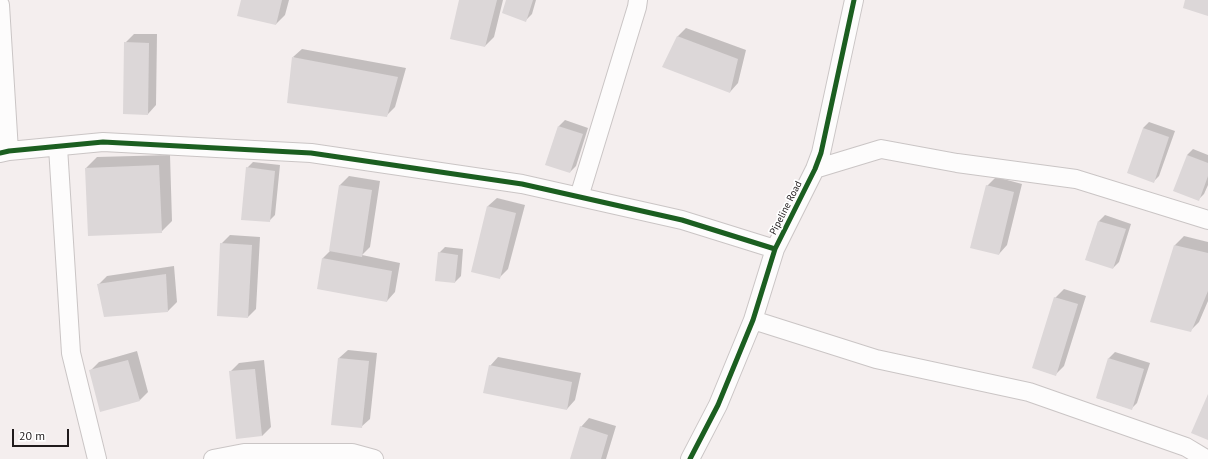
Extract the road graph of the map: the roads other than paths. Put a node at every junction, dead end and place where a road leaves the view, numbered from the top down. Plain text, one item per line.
1 (638, 0) edge
2 (854, 0) edge
3 (0, 5) edge
4 (58, 146) junction
5 (5, 152) edge
6 (815, 169) junction
7 (579, 197) junction
8 (1208, 220) edge
9 (775, 249) junction
10 (753, 320) junction
11 (97, 459) edge
12 (213, 459) edge
13 (374, 459) edge
14 (690, 459) edge
15 (1206, 459) edge

1 - 7 street
2 - 6 street, Pipeline Road
3 - 5 street
4 - 5 street
4 - 7 street
4 - 11 street
6 - 8 street
6 - 9 street, Pipeline Road
7 - 9 street
9 - 10 street, Pipeline Road
10 - 14 street, Pipeline Road
10 - 15 street
12 - 13 street

